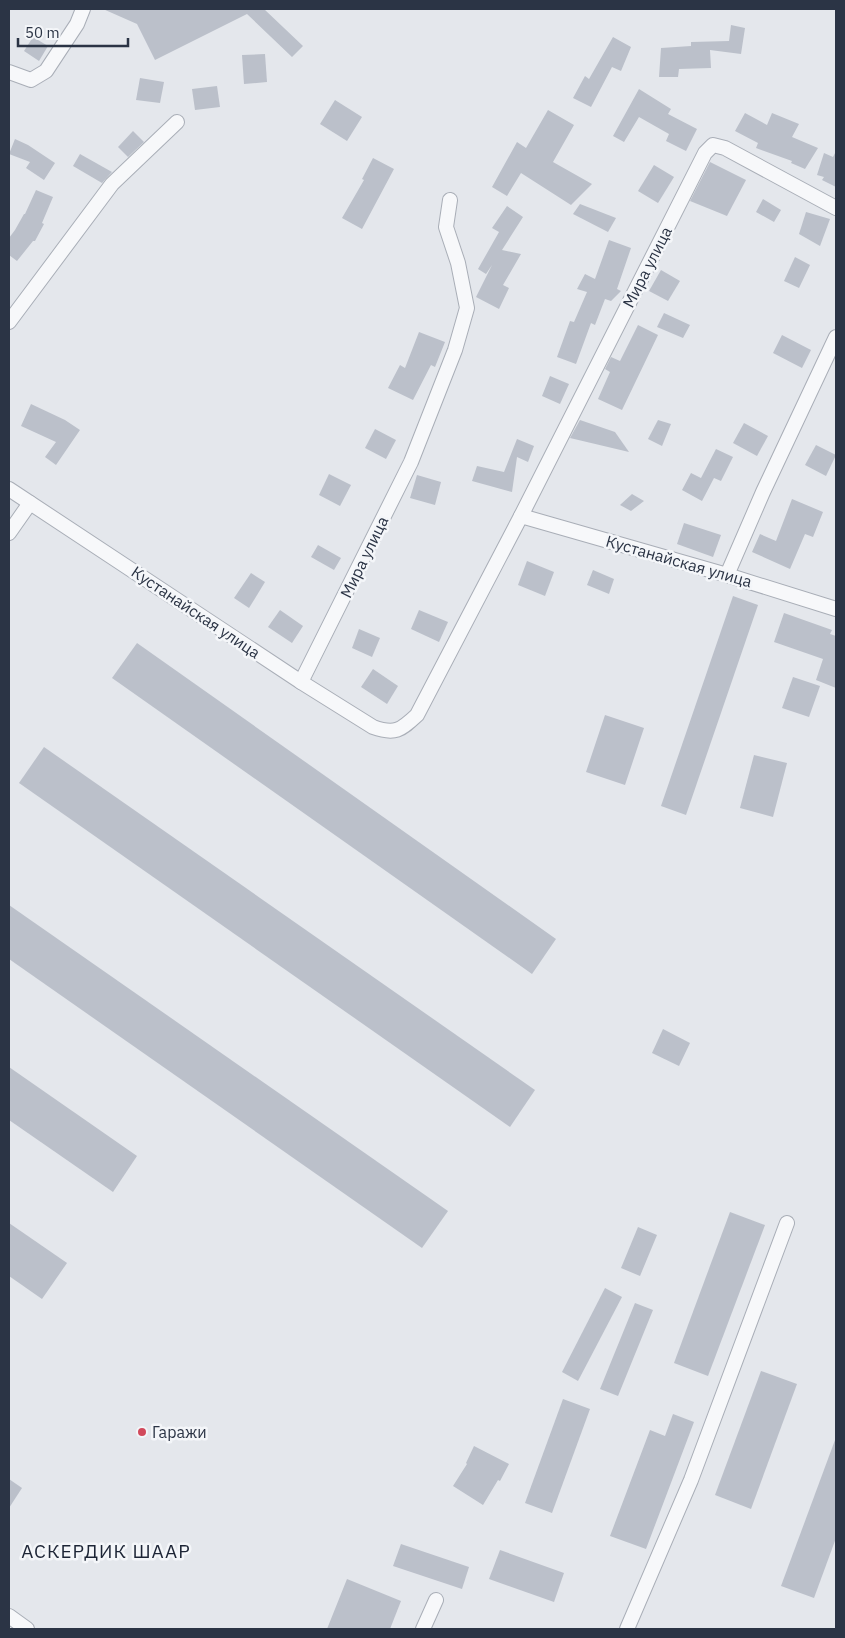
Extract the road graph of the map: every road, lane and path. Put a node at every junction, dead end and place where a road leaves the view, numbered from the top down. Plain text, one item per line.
1 (84, 9) edge
2 (9, 72) edge
3 (177, 122) dead end
4 (450, 200) dead end
5 (836, 208) edge
6 (9, 322) edge
7 (836, 337) edge
8 (9, 489) edge
9 (30, 503) junction
10 (521, 516) junction
11 (9, 533) edge
12 (727, 575) junction
13 (836, 609) edge
14 (301, 682) junction
15 (787, 1222) dead end
16 (436, 1600) dead end
17 (9, 1616) edge
18 (27, 1629) edge
19 (423, 1629) edge
20 (627, 1629) edge

1 - 2 street
3 - 6 street
4 - 14 street, Мира улица
5 - 10 street, Мира улица
7 - 12 street
8 - 9 street, Кустанайская улица
9 - 11 street
9 - 14 street, Кустанайская улица
10 - 12 street, Кустанайская улица
10 - 14 street, Кустанайская улица
12 - 13 street, Кустанайская улица
15 - 20 street
16 - 19 street
17 - 18 street

